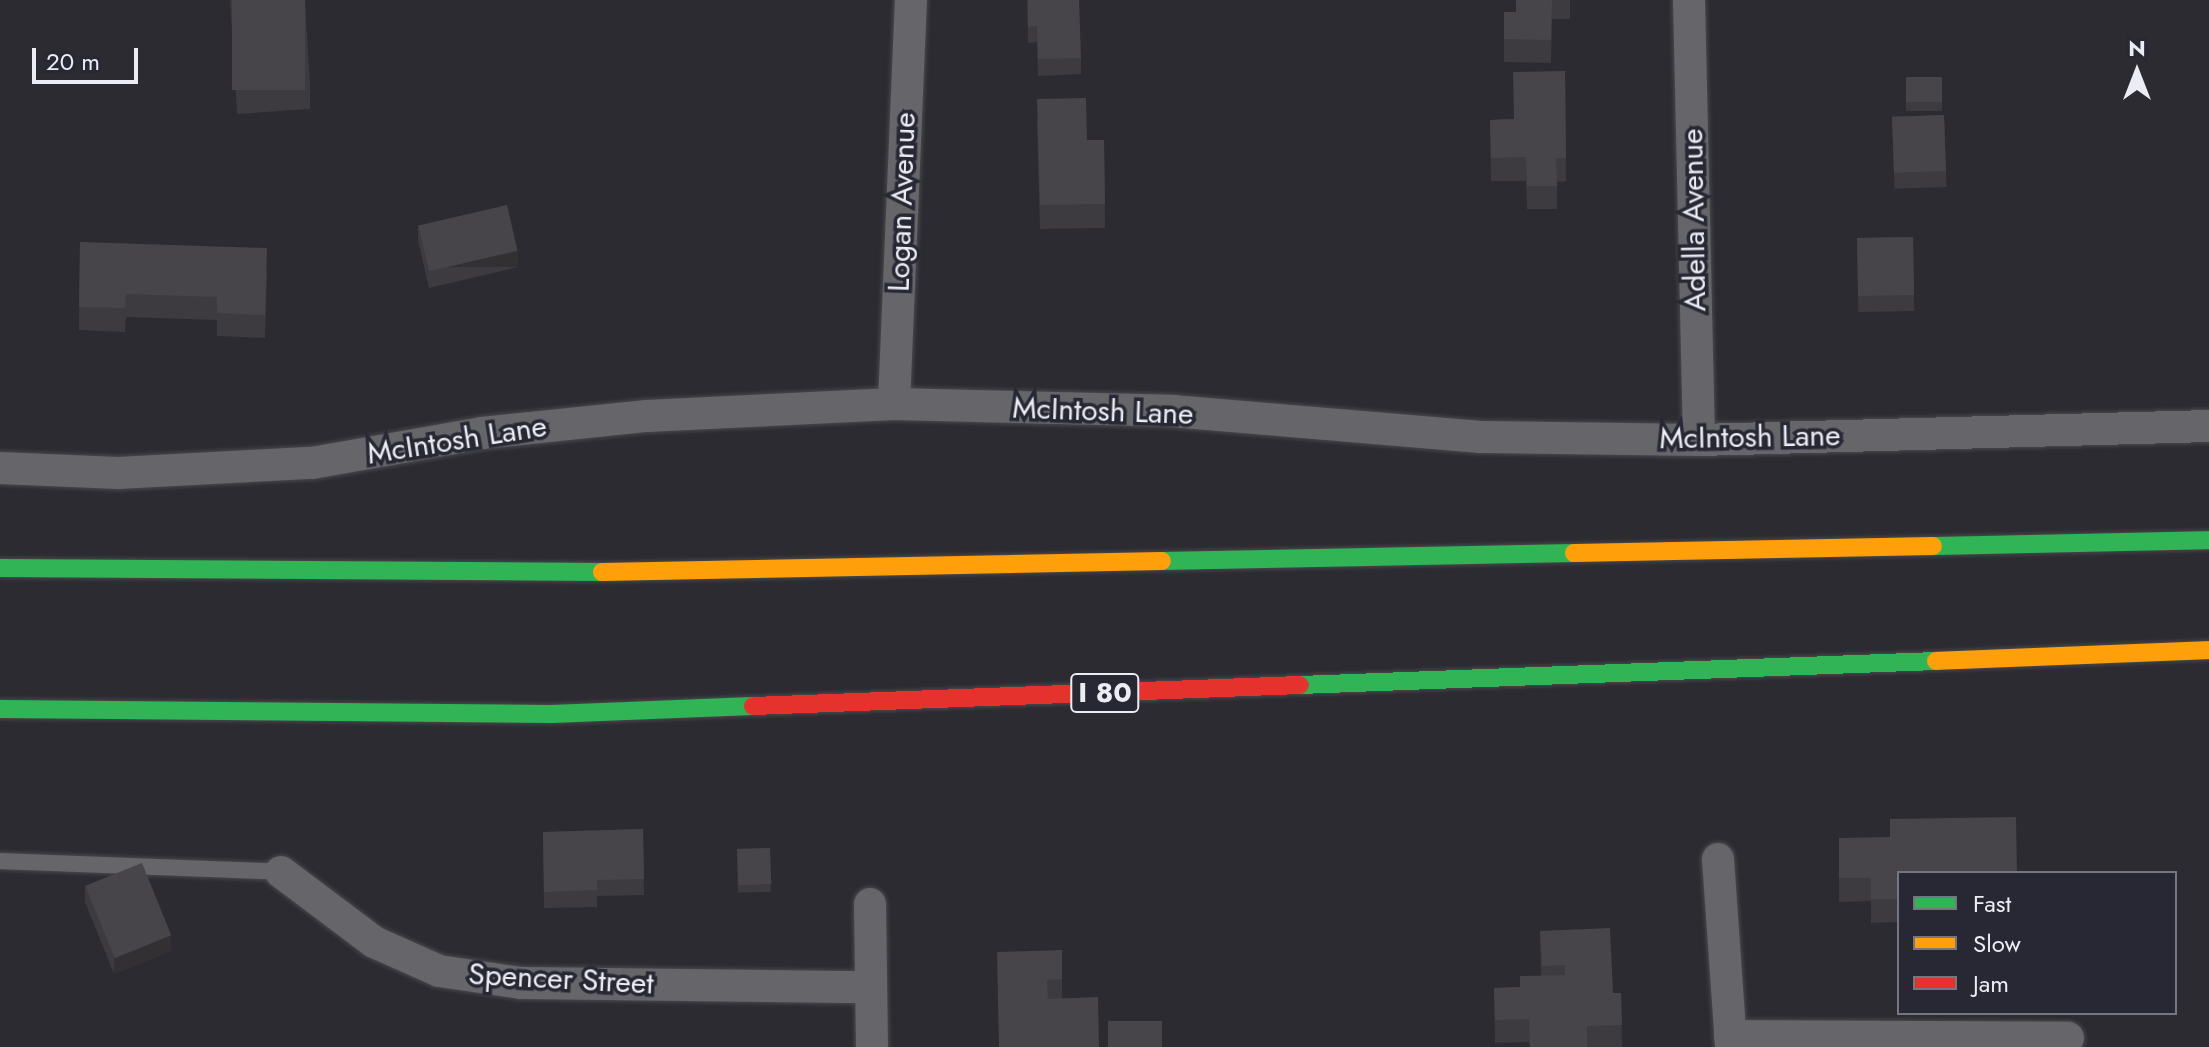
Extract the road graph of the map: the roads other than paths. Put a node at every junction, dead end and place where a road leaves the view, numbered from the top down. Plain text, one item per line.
1 (911, 0) edge
2 (1689, 0) edge
3 (894, 404) junction
4 (2209, 426) edge
5 (1699, 440) junction
6 (0, 468) edge
7 (2209, 540) edge
8 (0, 568) edge
9 (97, 569) junction
10 (0, 581) edge
11 (2209, 650) edge
12 (0, 709) edge
13 (1718, 859) dead end
14 (0, 861) edge
15 (281, 872) joint
16 (870, 904) dead end
17 (870, 987) junction
18 (2068, 1038) dead end
19 (1731, 1041) edge
20 (872, 1047) edge

1 - 3 street, Logan Avenue
2 - 5 street, Adella Avenue
3 - 5 street, McIntosh Lane
3 - 6 street, McIntosh Lane
4 - 5 street, McIntosh Lane
7 - 9 highway
8 - 9 highway
9 - 10 lane
11 - 12 highway, I 80
13 - 19 street
14 - 15 lane
15 - 17 street, Spencer Street
16 - 17 street
17 - 20 street
18 - 19 street

